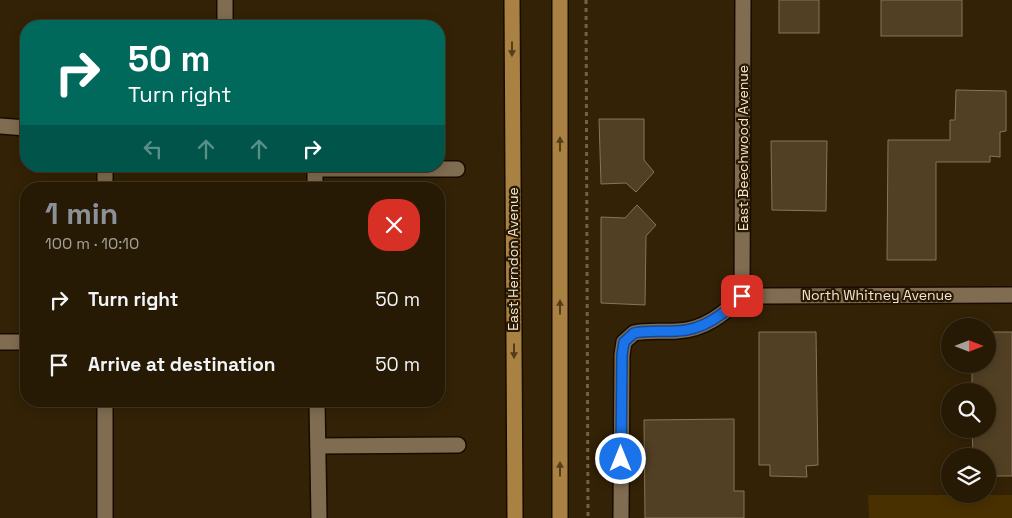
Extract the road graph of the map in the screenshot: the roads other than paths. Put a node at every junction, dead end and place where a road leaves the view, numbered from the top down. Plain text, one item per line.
1 (225, 0) edge
2 (512, 0) edge
3 (560, 0) edge
4 (743, 0) edge
5 (225, 20) edge
6 (0, 126) edge
7 (20, 128) edge
8 (445, 169) edge
9 (457, 169) dead end
10 (1012, 295) edge
11 (742, 296) junction
12 (0, 342) edge
13 (20, 342) edge
14 (105, 407) edge
15 (317, 407) edge
16 (458, 445) dead end
17 (318, 446) junction
18 (105, 518) edge
19 (318, 518) edge
20 (514, 518) edge
21 (560, 518) edge
22 (621, 518) edge

1 - 5 street
2 -> 20 main road, East Herndon Avenue
21 -> 3 main road
4 - 11 street, East Beechwood Avenue
6 - 7 street
8 - 9 street
10 - 11 street, North Whitney Avenue
11 - 22 street
12 - 13 street
14 - 18 street
15 - 17 street
16 - 17 street
17 - 19 street

